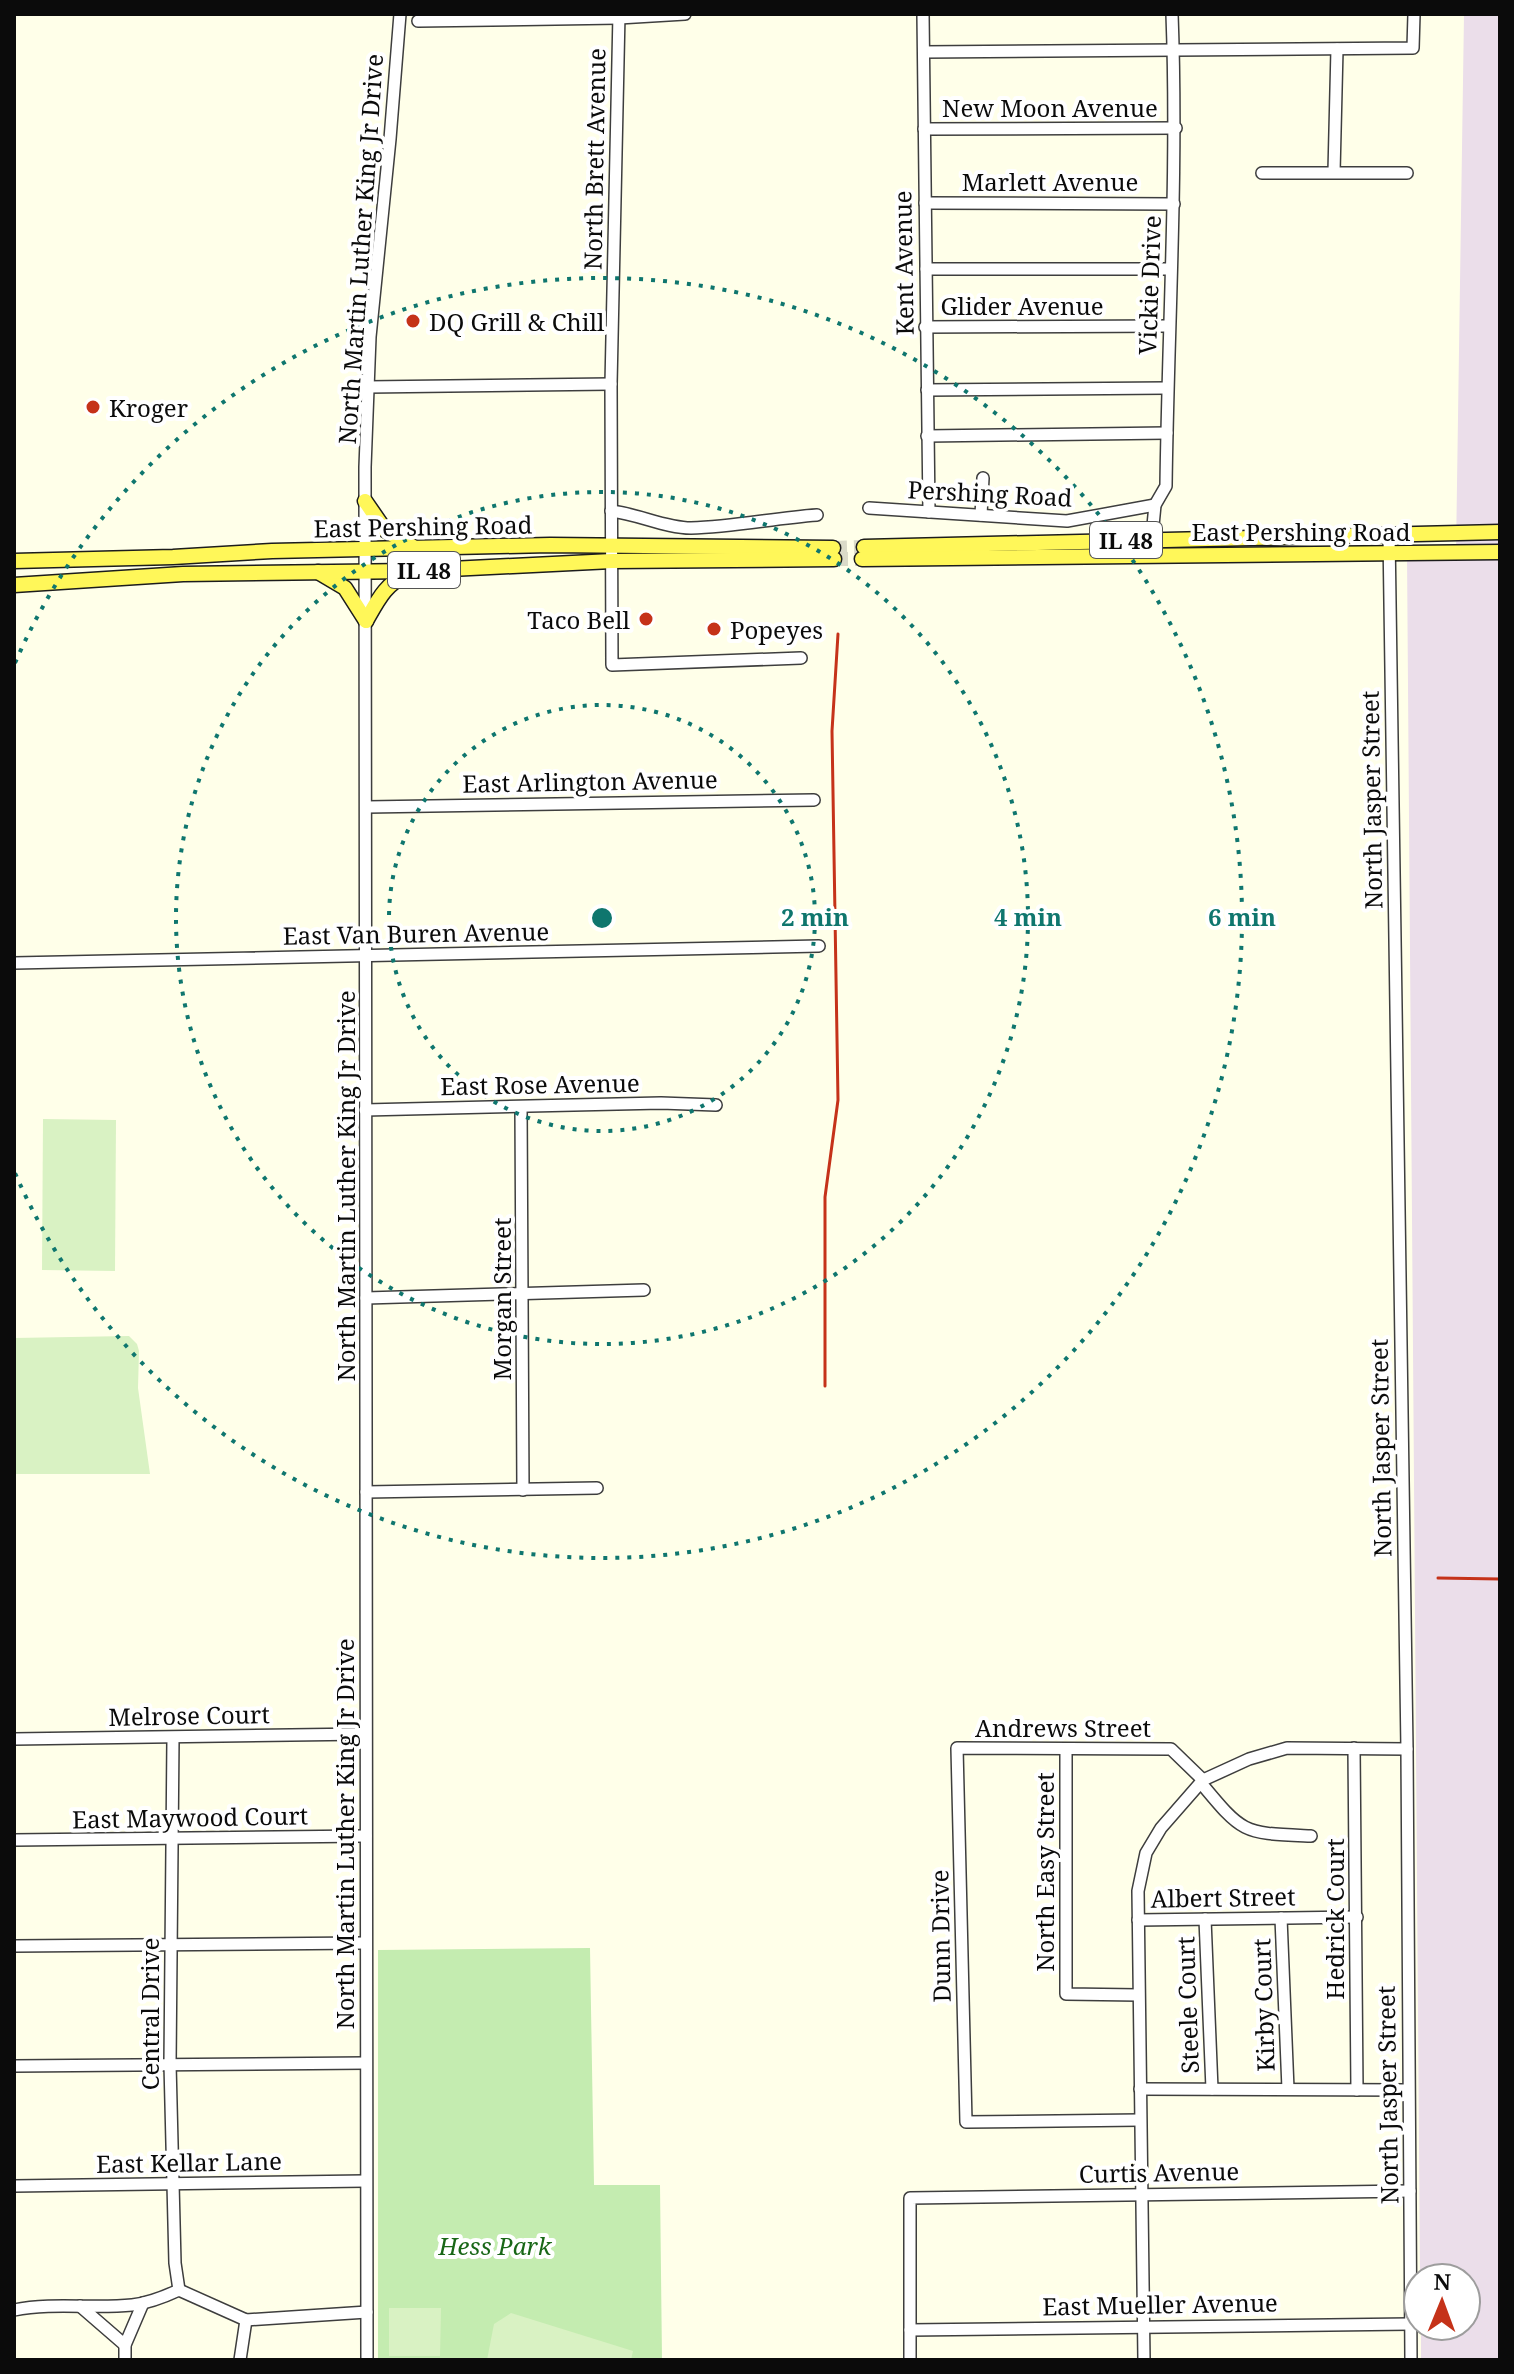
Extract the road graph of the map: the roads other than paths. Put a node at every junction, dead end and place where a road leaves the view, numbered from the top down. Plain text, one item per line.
1 (400, 14) edge
2 (685, 14) edge
3 (923, 14) edge
4 (1172, 14) edge
5 (1414, 14) edge
6 (619, 16) edge
7 (418, 21) dead end
8 (1337, 49) junction
9 (1174, 50) junction
10 (924, 52) junction
11 (1176, 128) junction
12 (924, 129) junction
13 (1334, 172) junction
14 (1262, 173) dead end
15 (1407, 173) dead end
16 (925, 203) junction
17 (1174, 204) junction
18 (926, 269) junction
19 (1170, 269) junction
20 (1168, 326) junction
21 (925, 327) junction
22 (611, 384) junction
23 (368, 387) junction
24 (1167, 388) junction
25 (927, 390) junction
26 (1167, 433) junction
27 (927, 436) junction
28 (983, 478) dead end
29 (365, 501) junction
30 (1155, 505) junction
31 (869, 508) dead end
32 (611, 511) junction
33 (929, 512) junction
34 (817, 515) dead end
35 (981, 515) junction
36 (1500, 532) edge
37 (1389, 535) junction
38 (1151, 539) junction
39 (612, 545) junction
40 (415, 548) junction
41 (366, 549) junction
42 (1500, 552) edge
43 (1389, 553) junction
44 (1150, 555) junction
45 (14, 561) edge
46 (612, 561) junction
47 (367, 571) junction
48 (411, 571) junction
49 (317, 572) junction
50 (14, 585) edge
51 (366, 621) junction
52 (801, 658) dead end
53 (814, 800) dead end
54 (367, 807) junction
55 (819, 946) dead end
56 (368, 956) junction
57 (14, 963) edge
58 (716, 1105) dead end
59 (521, 1107) junction
60 (365, 1110) junction
61 (644, 1290) dead end
62 (523, 1295) junction
63 (366, 1298) junction
64 (597, 1488) dead end
65 (523, 1490) junction
66 (366, 1492) junction
67 (365, 1734) junction
68 (173, 1738) junction
69 (14, 1739) edge
70 (957, 1748) joint
71 (1354, 1748) junction
72 (1066, 1749) junction
73 (1407, 1749) junction
74 (1202, 1781) junction
75 (366, 1836) junction
76 (1311, 1836) dead end
77 (14, 1840) edge
78 (174, 1840) junction
79 (1357, 1917) junction
80 (1281, 1918) junction
81 (1205, 1919) junction
82 (1138, 1920) junction
83 (365, 1943) junction
84 (170, 1944) junction
85 (14, 1946) edge
86 (1138, 1995) junction
87 (366, 2063) junction
88 (170, 2064) junction
89 (14, 2066) edge
90 (1140, 2089) junction
91 (1212, 2089) junction
92 (1288, 2089) junction
93 (1357, 2090) junction
94 (1408, 2090) junction
95 (1140, 2120) junction
96 (365, 2181) junction
97 (172, 2185) junction
98 (14, 2186) edge
99 (1410, 2191) junction
100 (1141, 2193) junction
101 (1410, 2262) edge
102 (179, 2290) junction
103 (143, 2303) junction
104 (80, 2306) junction
105 (14, 2310) edge
106 (367, 2312) junction
107 (246, 2320) junction
108 (1402, 2324) edge
109 (1143, 2326) junction
110 (910, 2330) junction
111 (125, 2345) junction
112 (125, 2360) edge
113 (240, 2360) edge
114 (367, 2360) edge
115 (910, 2360) edge
116 (1144, 2360) edge

1 - 23 street, North Martin Luther King Jr Drive
2 - 6 street
3 - 10 street, Kent Avenue
4 - 9 street, Vickie Drive
5 - 8 street
6 - 7 street
6 - 22 street, North Brett Avenue
8 - 9 street
8 - 13 street
9 - 10 street
9 - 11 street, Vickie Drive
10 - 12 street, Kent Avenue
11 - 12 street, New Moon Avenue
11 - 17 street, Vickie Drive
12 - 16 street, Kent Avenue
13 - 14 street
13 - 15 street
16 - 17 street, Marlett Avenue
16 - 18 street, Kent Avenue
17 - 19 street, Vickie Drive
18 - 19 street
18 - 21 street, Kent Avenue
19 - 20 street, Vickie Drive
20 - 21 street, Glider Avenue
20 - 24 street, Vickie Drive
21 - 25 street, Kent Avenue
22 - 23 street
22 - 32 street, North Brett Avenue
23 - 29 street, North Martin Luther King Jr Drive
24 - 25 street
24 - 26 street, Vickie Drive
25 - 27 street, Kent Avenue
26 - 27 street
26 - 30 street, Vickie Drive
27 - 33 street, Kent Avenue
28 - 35 street
29 - 40 main road
29 - 41 street, North Martin Luther King Jr Drive
30 - 35 street, Pershing Road
30 - 38 street, Vickie Drive
31 - 33 street, Pershing Road
32 - 34 street
32 - 39 street, North Brett Avenue
33 - 35 street, Pershing Road
36 - 37 main road, East Pershing Road / IL 48
37 - 38 main road, East Pershing Road / IL 48
37 - 43 street, North Jasper Street
38 - 44 street, Vickie Drive
38 - 44 main road, East Pershing Road / IL 48
39 - 40 main road, East Pershing Road / IL 48
39 - 46 street, North Brett Avenue
39 - 46 main road, East Pershing Road / IL 48
40 - 41 main road, East Pershing Road / IL 48
41 - 45 main road, East Pershing Road / IL 48
41 - 47 street, North Martin Luther King Jr Drive
42 - 43 main road, East Pershing Road / IL 48
43 - 44 main road, East Pershing Road / IL 48
43 - 73 street, North Jasper Street
46 - 48 main road, IL 48
46 - 52 street, North Brett Avenue
47 - 48 main road, IL 48
47 - 49 main road, IL 48
47 - 51 street, North Martin Luther King Jr Drive
48 - 51 main road
49 - 50 main road, IL 48
49 - 51 main road
51 - 54 street, North Martin Luther King Jr Drive
53 - 54 street, East Arlington Avenue
54 - 56 street, North Martin Luther King Jr Drive
55 - 56 street, East Van Buren Avenue
56 - 57 street, East Van Buren Avenue
56 - 60 street, North Martin Luther King Jr Drive
58 - 59 street, East Rose Avenue
59 - 60 street, East Rose Avenue
59 - 62 street, Morgan Street
60 - 63 street, North Martin Luther King Jr Drive
61 - 62 street
62 - 63 street
62 - 65 street, Morgan Street
63 - 66 street, North Martin Luther King Jr Drive
64 - 65 street
65 - 66 street
66 - 67 street, North Martin Luther King Jr Drive
67 - 68 street, Melrose Court
67 - 75 street, North Martin Luther King Jr Drive
68 - 69 street, Melrose Court
68 - 78 street, Central Drive
70 - 72 street, Andrews Street
70 - 95 street, Dunn Drive
71 - 73 street
71 - 74 street
71 - 79 street, Hedrick Court
72 - 74 street, Andrews Street
72 - 86 street, North Easy Street
73 - 94 street, North Jasper Street
74 - 76 street, Andrews Street
74 - 82 street
75 - 78 street, East Maywood Court
75 - 83 street, North Martin Luther King Jr Drive
77 - 78 street, East Maywood Court
78 - 84 street, Central Drive
79 - 80 street, Albert Street
79 - 93 street, Hedrick Court
80 - 81 street, Albert Street
80 - 92 street, Kirby Court
81 - 82 street, Albert Street
81 - 91 street, Steele Court
82 - 86 street
83 - 84 street
83 - 87 street, North Martin Luther King Jr Drive
84 - 85 street
84 - 88 street, Central Drive
86 - 90 street
87 - 88 street
87 - 96 street, North Martin Luther King Jr Drive
88 - 89 street
88 - 97 street, Central Drive
90 - 91 street
90 - 95 street
91 - 92 street
92 - 93 street
93 - 94 street
94 - 99 street, North Jasper Street
95 - 100 street
96 - 97 street, East Kellar Lane
96 - 106 street, North Martin Luther King Jr Drive
97 - 98 street, East Kellar Lane
97 - 102 street, Central Drive
99 - 100 street, Curtis Avenue
99 - 101 street, North Jasper Street
100 - 109 street
100 - 110 street, Curtis Avenue
102 - 103 street
102 - 107 street
103 - 104 street
103 - 111 street
104 - 105 street
104 - 111 street
106 - 107 street
106 - 114 street, North Martin Luther King Jr Drive
107 - 113 street
108 - 109 street, East Mueller Avenue
109 - 110 street, East Mueller Avenue
109 - 116 street
110 - 115 street
111 - 112 street

